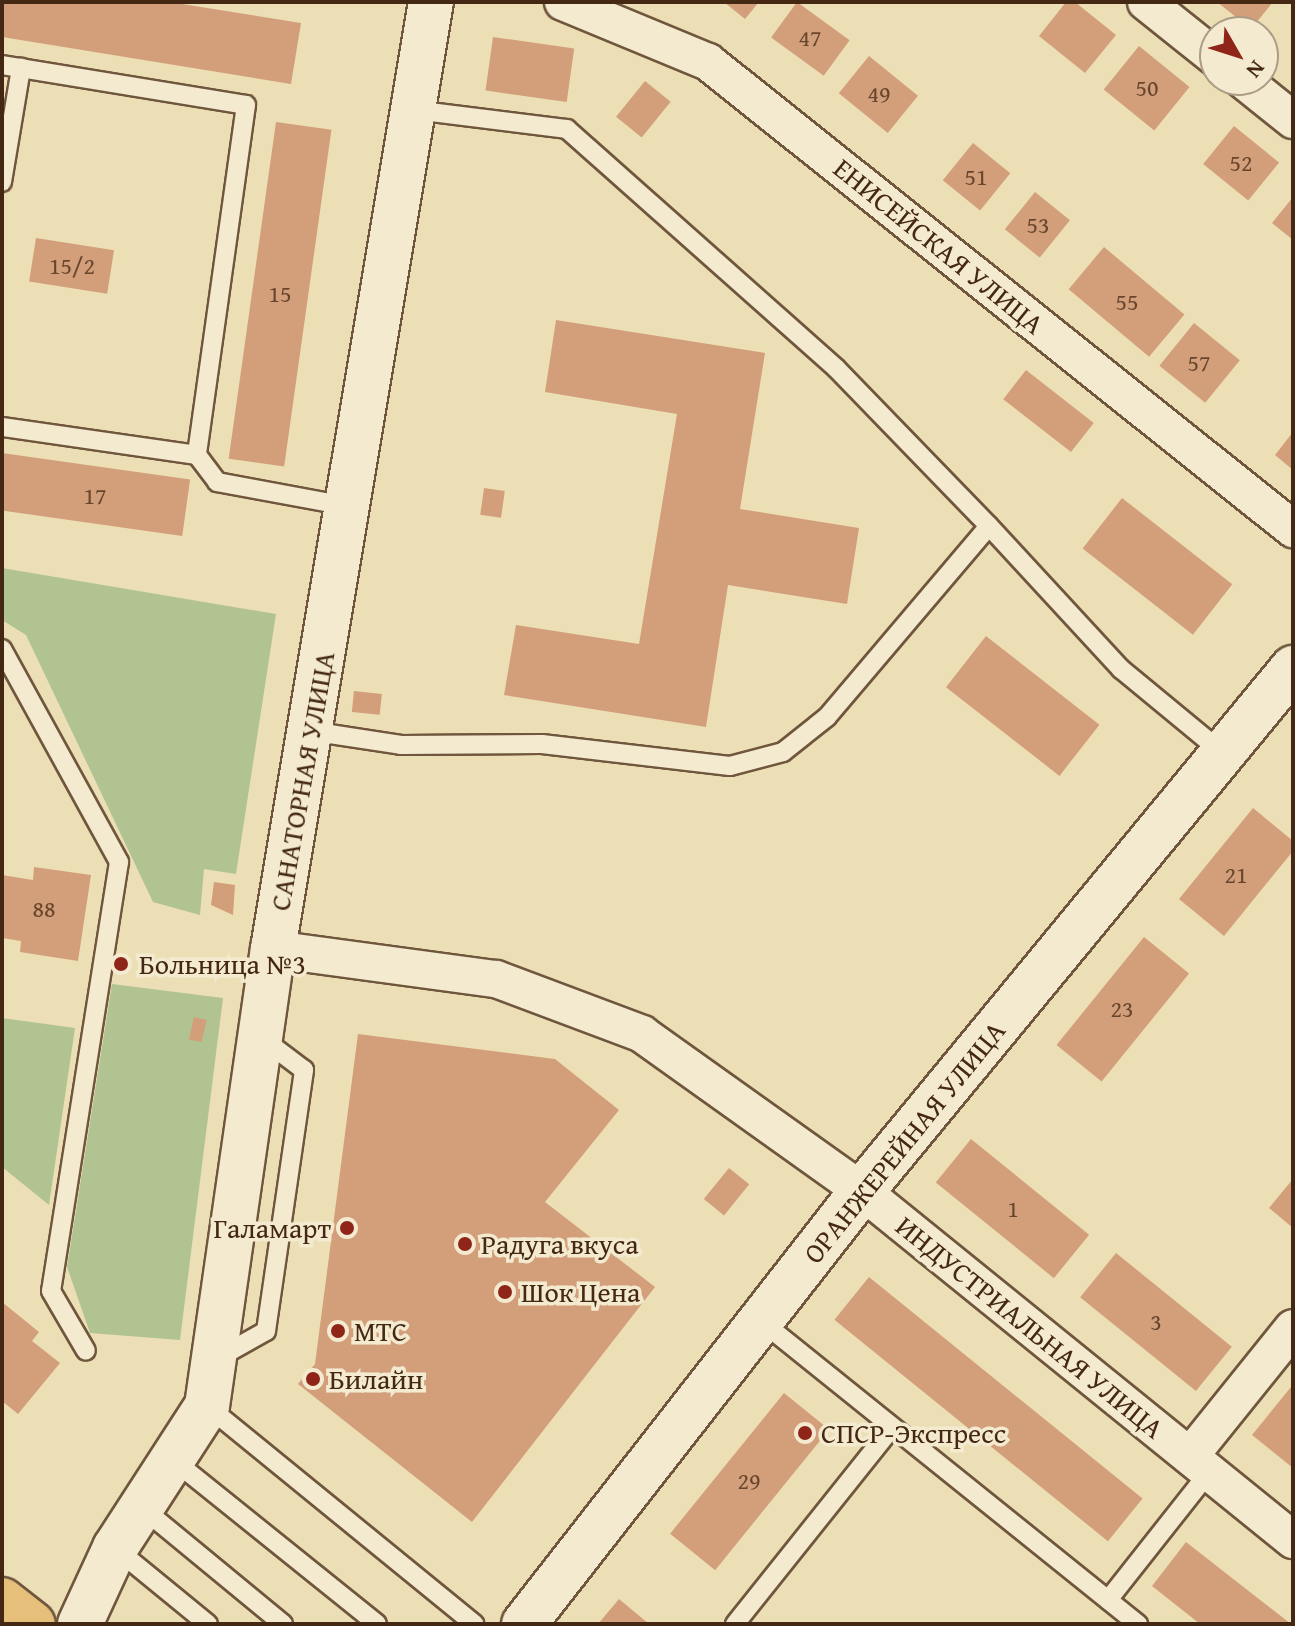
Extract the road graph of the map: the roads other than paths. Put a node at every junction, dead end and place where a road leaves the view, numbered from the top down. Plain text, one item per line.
1 (431, 2) edge
2 (563, 2) edge
3 (1146, 2) edge
4 (1199, 44) edge
5 (2, 65) edge
6 (21, 68) junction
7 (1263, 96) edge
8 (414, 110) junction
9 (1293, 120) edge
10 (2, 182) edge
11 (2, 427) edge
12 (197, 455) junction
13 (349, 506) junction
14 (989, 526) junction
15 (1293, 529) edge
16 (2, 649) edge
17 (1293, 668) edge
18 (310, 731) junction
19 (1223, 753) junction
20 (273, 949) junction
21 (862, 1191) junction
22 (761, 1321) junction
23 (1293, 1328) edge
24 (86, 1351) dead end
25 (207, 1406) junction
26 (892, 1427) junction
27 (172, 1459) junction
28 (1200, 1464) junction
29 (141, 1507) junction
30 (1293, 1540) edge
31 (115, 1548) junction
32 (2, 1600) edge
33 (1108, 1600) junction
34 (33, 1624) edge
35 (80, 1624) edge
36 (208, 1624) edge
37 (283, 1624) edge
38 (377, 1624) edge
39 (474, 1624) edge
40 (524, 1624) edge
41 (735, 1624) edge
42 (1138, 1624) edge

1 - 8 main road, САНАТОРНАЯ УЛИЦА
2 - 15 street, ЕНИСЕЙСКАЯ УЛИЦА
3 - 4 street
5 - 6 lane
6 - 10 lane
6 - 12 lane
7 - 9 street
8 - 13 main road, САНАТОРНАЯ УЛИЦА
8 - 14 lane
11 - 12 lane
12 - 13 lane
13 - 18 main road, САНАТОРНАЯ УЛИЦА
14 - 18 lane
14 - 19 lane
16 - 24 lane
17 - 19 main road, ОРАНЖЕРЕЙНАЯ УЛИЦА
18 - 20 main road, САНАТОРНАЯ УЛИЦА
19 - 21 main road, ОРАНЖЕРЕЙНАЯ УЛИЦА
20 - 21 street, ИНДУСТРИАЛЬНАЯ УЛИЦА
20 - 25 main road, САНАТОРНАЯ УЛИЦА
21 - 22 main road, ОРАНЖЕРЕЙНАЯ УЛИЦА
21 - 28 street, ИНДУСТРИАЛЬНАЯ УЛИЦА
22 - 26 lane
22 - 40 main road, ОРАНЖЕРЕЙНАЯ УЛИЦА
23 - 28 street
25 - 27 main road, САНАТОРНАЯ УЛИЦА
25 - 39 lane
26 - 33 lane
26 - 41 lane
27 - 29 main road, САНАТОРНАЯ УЛИЦА
27 - 38 lane
28 - 30 street, ИНДУСТРИАЛЬНАЯ УЛИЦА
28 - 33 lane
29 - 31 main road, САНАТОРНАЯ УЛИЦА
29 - 37 lane
31 - 35 main road, САНАТОРНАЯ УЛИЦА
31 - 36 lane
32 - 34 main road
33 - 42 lane

